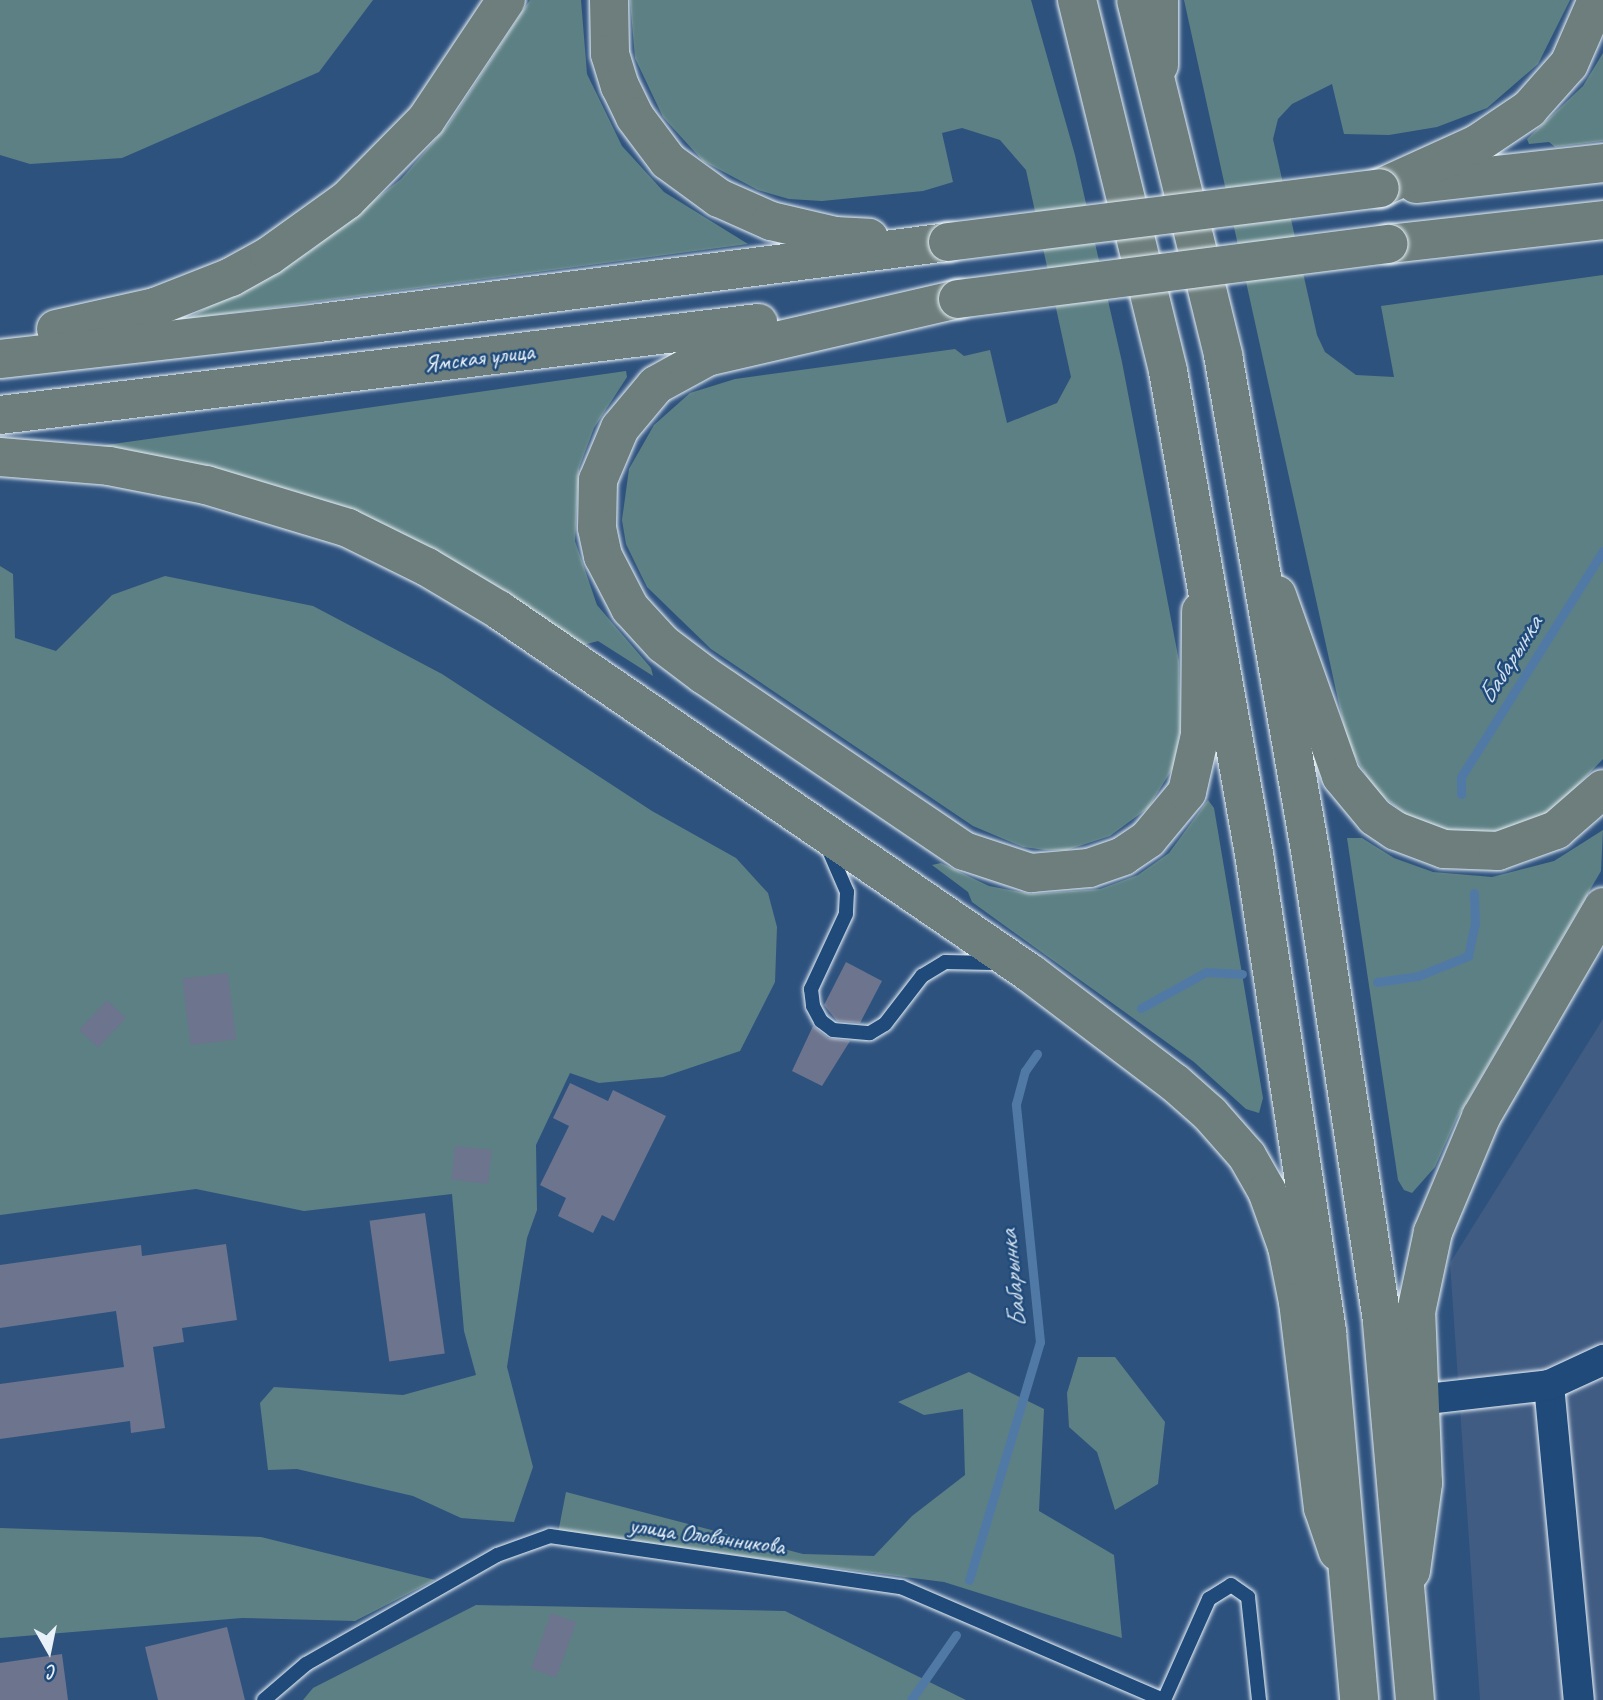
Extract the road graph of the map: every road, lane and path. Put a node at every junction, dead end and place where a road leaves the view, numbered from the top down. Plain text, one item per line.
1 (506, 0) edge
2 (609, 0) edge
3 (1060, 0) edge
4 (1077, 0) edge
5 (1136, 0) edge
6 (1159, 0) edge
7 (1597, 0) edge
8 (1160, 88) junction
9 (1104, 99) junction
10 (1603, 163) edge
11 (1380, 188) junction
12 (1603, 220) edge
13 (948, 242) junction
14 (1389, 244) junction
15 (1603, 245) edge
16 (958, 299) junction
17 (0, 339) edge
18 (0, 359) edge
19 (0, 415) edge
20 (0, 457) edge
21 (1259, 542) junction
22 (1201, 549) junction
23 (1603, 789) edge
24 (819, 831) junction
25 (1603, 907) edge
26 (1030, 973) junction
27 (1603, 1360) edge
28 (1549, 1385) junction
29 (1418, 1400) junction
30 (1409, 1590) junction
31 (1354, 1602) junction
32 (264, 1700) edge
33 (1164, 1700) edge
34 (1259, 1700) edge
35 (1359, 1700) edge
36 (1415, 1700) edge
37 (1579, 1700) edge

1 - 17 main road
2 - 13 main road
3 - 9 main road
4 - 9 main road
5 - 8 main road
6 - 8 main road
7 - 11 main road
8 - 21 main road
9 - 22 main road
10 - 11 main road
11 - 13 main road, bridge
12 - 14 main road
13 - 18 main road
14 - 15 main road
14 - 16 main road, bridge
16 - 19 main road, Ямская улица
16 - 22 main road
20 - 24 main road
21 - 23 main road
21 - 30 main road
22 - 31 main road
24 - 26 main road
24 - 26 lane
25 - 29 main road
26 - 31 main road
27 - 28 street
28 - 29 street
28 - 37 street
29 - 30 main road
30 - 36 main road
31 - 35 main road
32 - 33 lane, улица Оловянникова
33 - 34 lane

